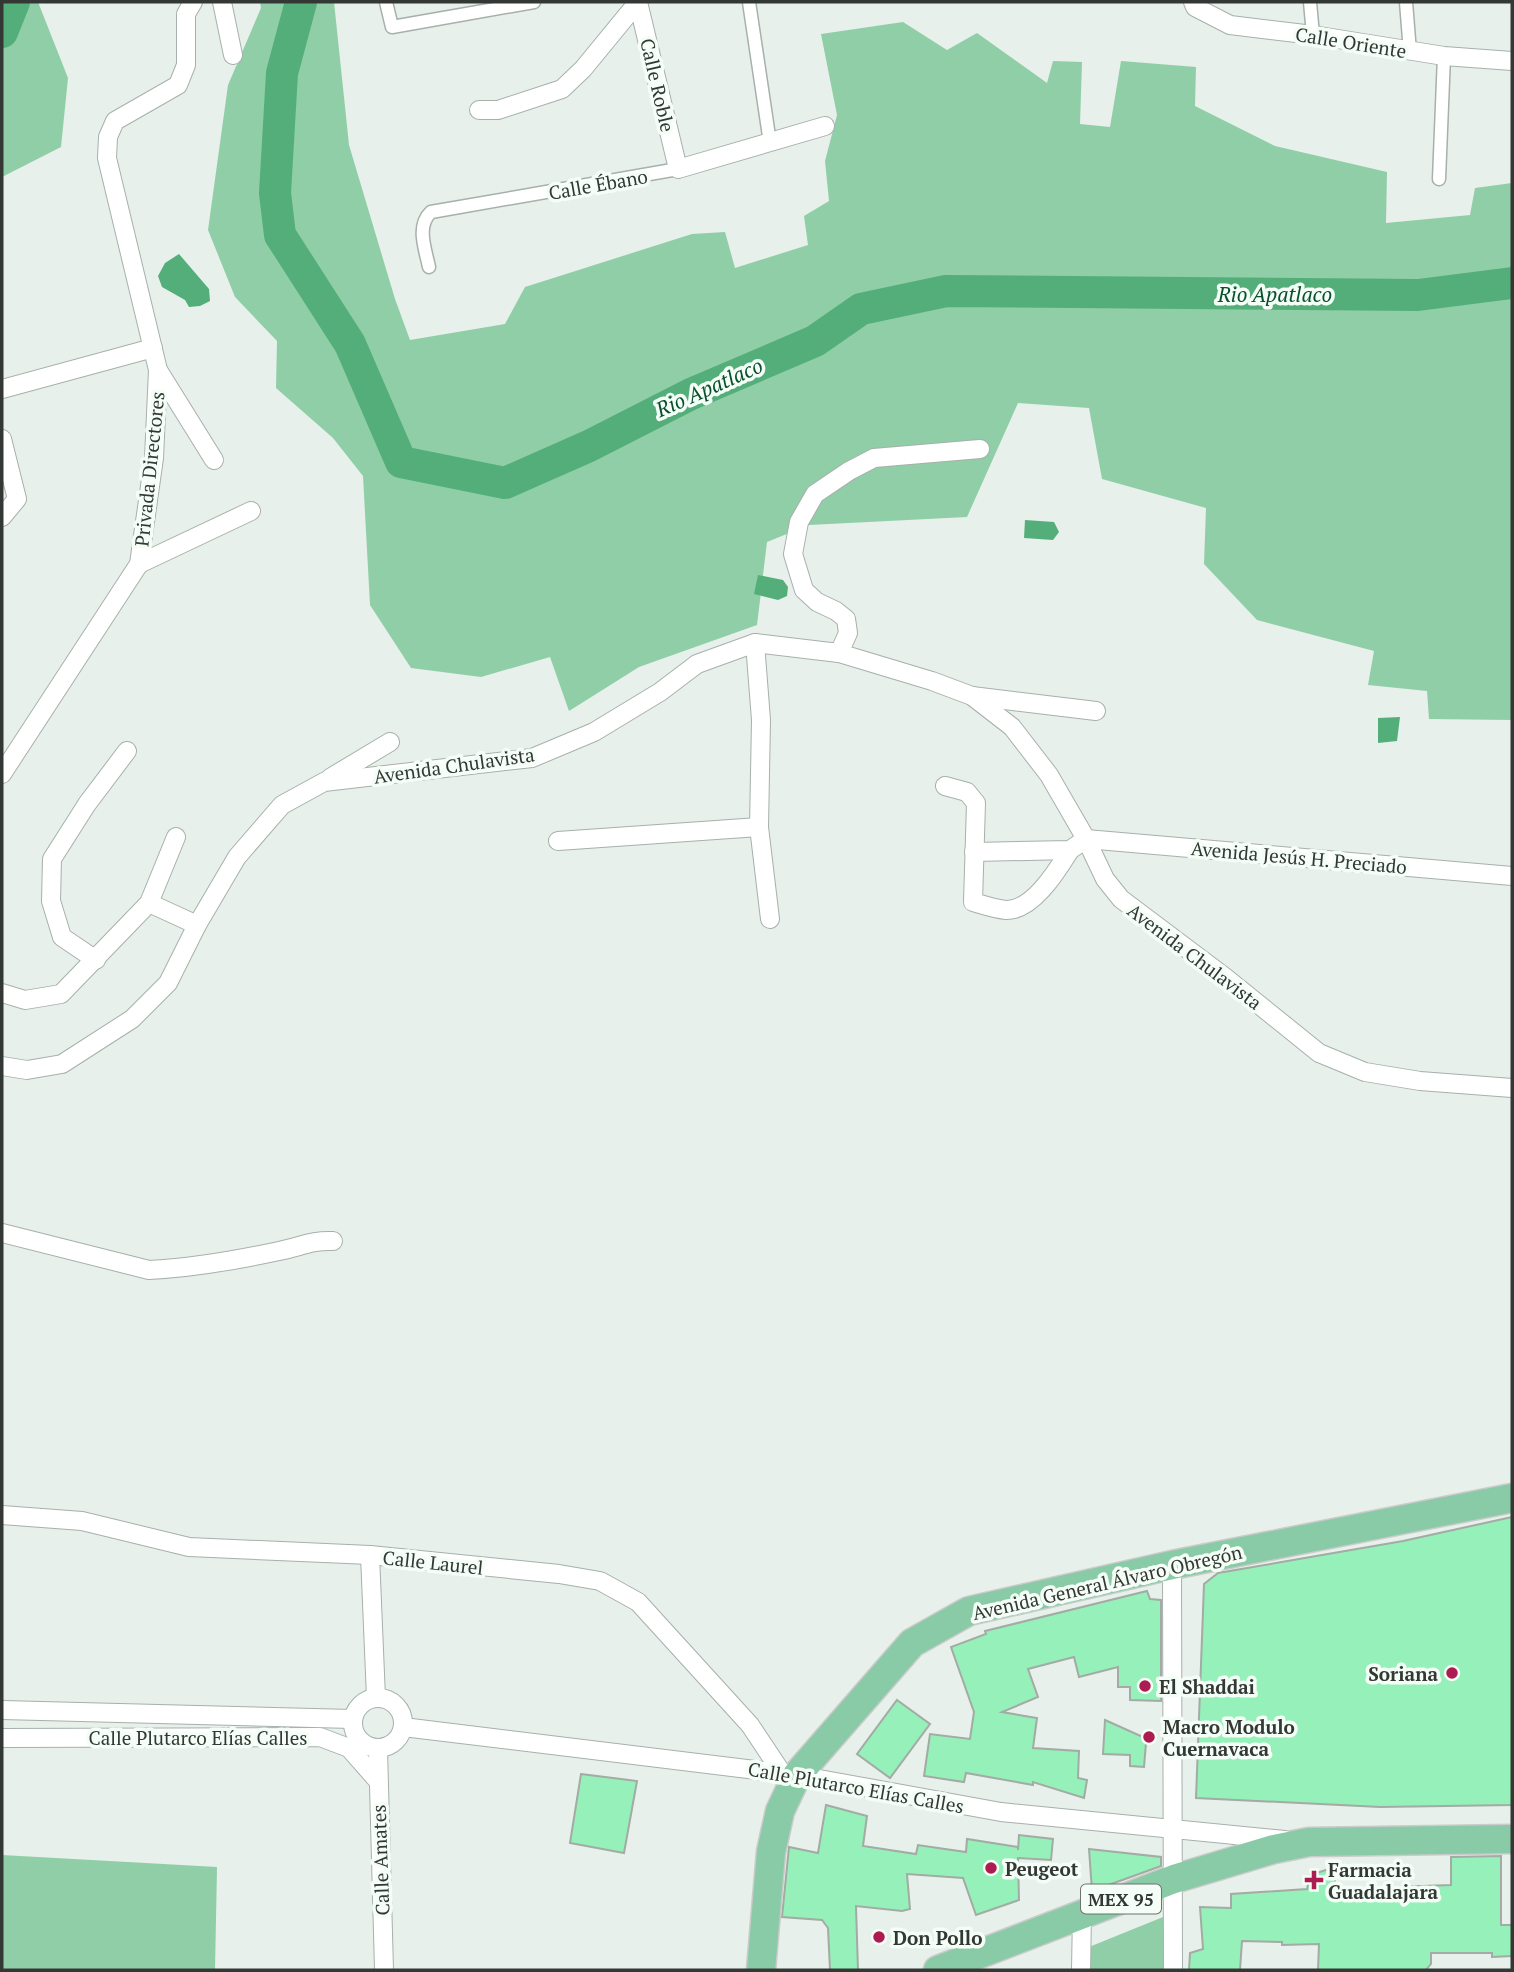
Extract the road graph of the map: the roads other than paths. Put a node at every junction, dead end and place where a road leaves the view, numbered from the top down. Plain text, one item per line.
1 (193, 2) edge
2 (222, 2) edge
3 (386, 2) edge
4 (534, 2) edge
5 (638, 2) edge
6 (749, 2) edge
7 (1310, 2) edge
8 (1406, 2) edge
9 (1194, 4) edge
10 (1313, 35) junction
11 (1410, 52) junction
12 (233, 55) dead end
13 (1444, 56) junction
14 (1512, 61) edge
15 (479, 110) dead end
16 (825, 126) dead end
17 (770, 143) junction
18 (678, 169) junction
19 (1439, 179) dead end
20 (429, 267) dead end
21 (153, 348) junction
22 (158, 370) junction
23 (2, 388) edge
24 (2, 439) edge
25 (980, 449) dead end
26 (214, 460) dead end
27 (251, 511) dead end
28 (2, 517) edge
29 (139, 564) junction
30 (755, 643) junction
31 (839, 653) junction
32 (972, 696) junction
33 (1096, 711) dead end
34 (390, 742) dead end
35 (127, 751) dead end
36 (2, 774) edge
37 (324, 782) junction
38 (944, 786) dead end
39 (759, 827) junction
40 (176, 837) dead end
41 (1086, 839) junction
42 (558, 841) dead end
43 (1070, 850) junction
44 (974, 852) junction
45 (1512, 876) edge
46 (149, 903) junction
47 (770, 919) dead end
48 (197, 925) junction
49 (96, 960) junction
50 (2, 993) edge
51 (2, 1066) edge
52 (1512, 1088) edge
53 (2, 1233) edge
54 (333, 1241) dead end
55 (1512, 1498) edge
56 (2, 1516) edge
57 (370, 1555) junction
58 (1172, 1565) junction
59 (376, 1698) junction
60 (2, 1710) edge
61 (353, 1719) junction
62 (403, 1727) junction
63 (2, 1738) edge
64 (378, 1749) junction
65 (789, 1774) junction
66 (378, 1781) junction
67 (1174, 1829) junction
68 (1512, 1839) edge
69 (1309, 1842) junction
70 (1174, 1879) junction
71 (1082, 1914) junction
72 (384, 1970) edge
73 (761, 1970) edge
74 (938, 1970) edge
75 (1082, 1970) edge
76 (1173, 1970) edge

1 - 21 street, Privada Directores
2 - 12 street
3 - 4 street
5 - 15 street
5 - 18 street, Calle Roble
6 - 17 street
7 - 10 street
8 - 11 street
9 - 10 street, Calle Oriente
10 - 11 street, Calle Oriente
11 - 13 street, Calle Oriente
13 - 14 street, Calle Oriente
13 - 19 street
16 - 17 street, Calle Ébano
17 - 18 street, Calle Ébano
18 - 20 street, Calle Ébano
21 - 22 street, Privada Directores
21 - 23 street
22 - 26 street
22 - 29 street, Privada Directores
24 - 28 street
25 - 31 street
27 - 29 street
29 - 36 street, Privada Directores
30 - 31 street, Avenida Chulavista
30 - 37 street, Avenida Chulavista
30 - 39 street
31 - 32 street, Avenida Chulavista
32 - 33 street
32 - 41 street, Avenida Chulavista
34 - 37 street
35 - 49 street
37 - 48 street, Avenida Chulavista
38 - 44 street
39 - 42 street
39 - 47 street
40 - 46 street
41 - 43 street
41 - 45 street, Avenida Jesús H. Preciado
41 - 52 street, Avenida Chulavista
43 - 44 street
43 - 44 street
46 - 48 street
46 - 49 street
48 - 51 street, Avenida Chulavista
49 - 50 street
53 - 54 street
55 - 58 main road, Avenida General Álvaro Obregón
56 - 57 street, Calle Laurel
57 - 59 street
57 - 65 street, Calle Laurel
58 - 65 main road, Avenida General Álvaro Obregón
58 - 67 street
59 - 61 street
59 - 62 street
60 - 61 street, Calle Plutarco Elías Calles
61 - 64 street
62 - 64 street
62 - 65 street, Calle Plutarco Elías Calles
63 - 66 street, Calle Plutarco Elías Calles
64 - 66 street, Calle Amates
65 - 67 street, Calle Plutarco Elías Calles
65 - 73 main road, Avenida General Álvaro Obregón
66 - 72 street, Calle Amates
67 - 69 street, Calle Plutarco Elías Calles
67 - 70 street
68 - 69 main road
69 - 70 main road, MEX 95
70 - 71 main road, MEX 95
70 - 76 street
71 - 74 main road, MEX 95
71 - 75 street

